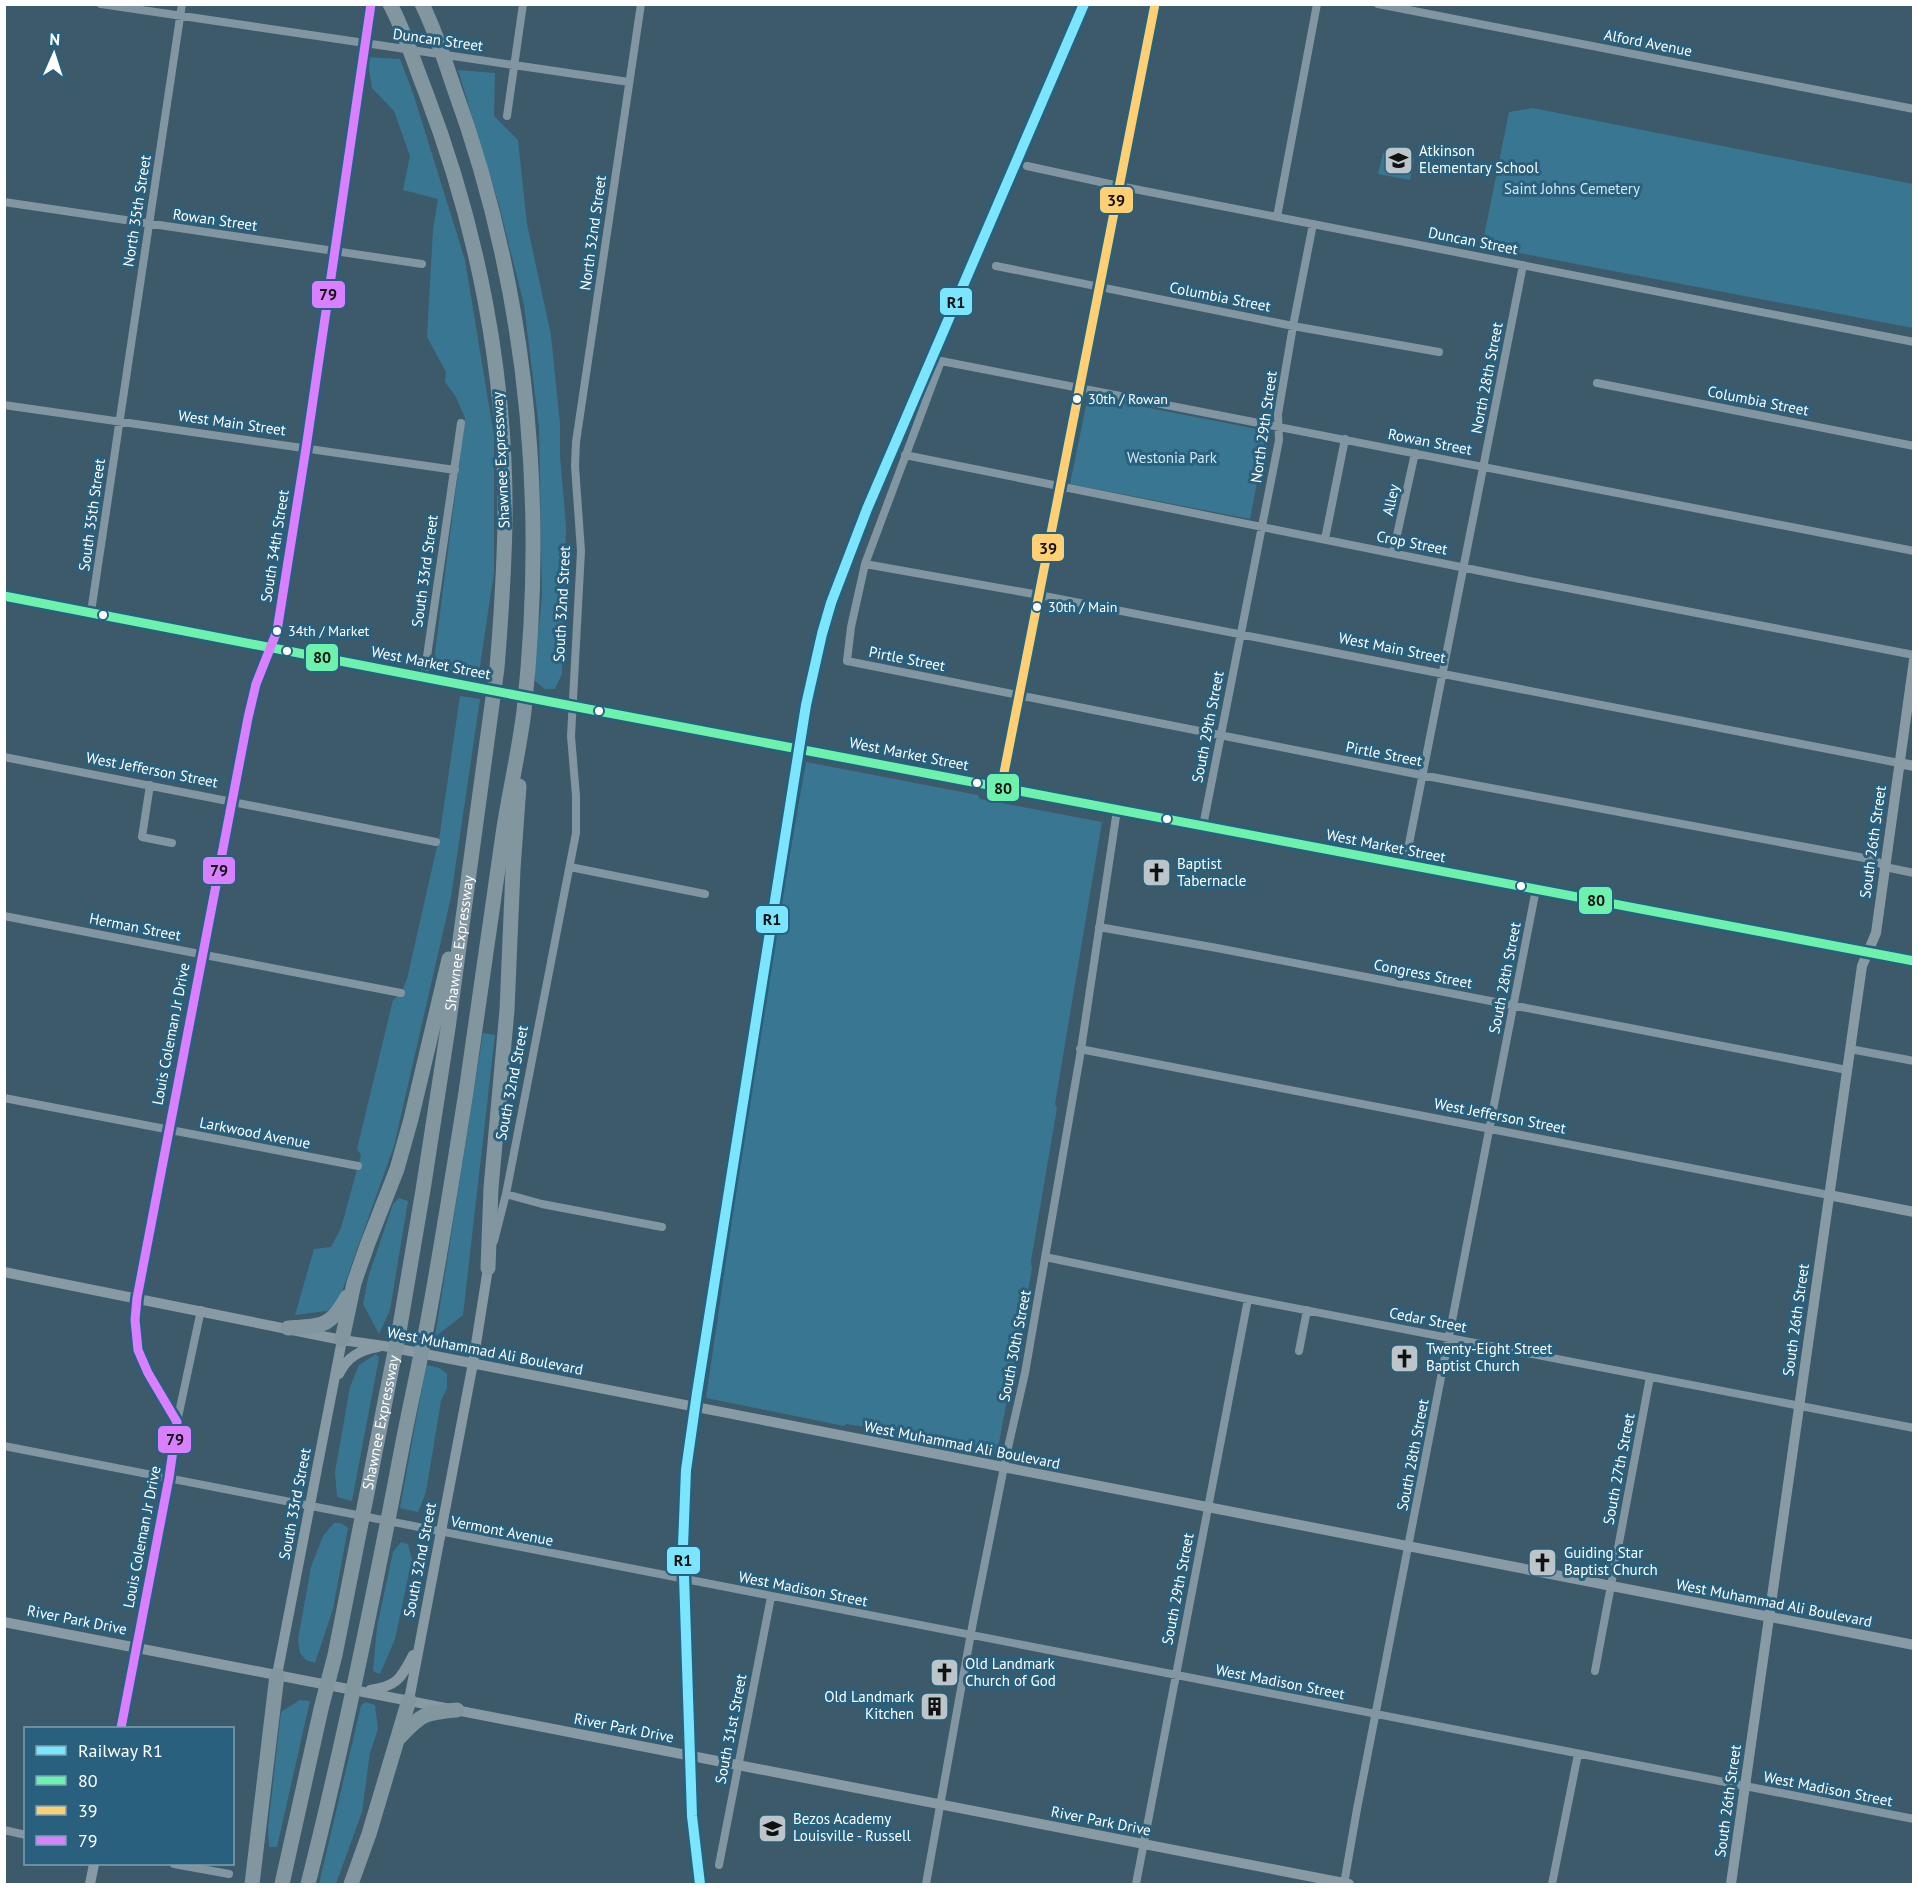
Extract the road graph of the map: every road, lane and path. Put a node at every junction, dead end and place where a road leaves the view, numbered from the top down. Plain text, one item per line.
1 (101, 4) edge
2 (182, 4) edge
3 (372, 4) edge
4 (390, 4) edge
5 (422, 4) edge
6 (523, 4) edge
7 (641, 4) edge
8 (1155, 4) edge
9 (1317, 4) edge
10 (1378, 4) edge
11 (1415, 8) edge
12 (180, 16) junction
13 (366, 43) junction
14 (514, 64) junction
15 (629, 82) junction
16 (1914, 109) edge
17 (507, 117) dead end
18 (1028, 166) dead end
19 (1119, 186) junction
20 (4, 202) edge
21 (1277, 217) junction
22 (149, 224) junction
23 (1313, 224) junction
24 (335, 251) junction
25 (422, 264) dead end
26 (1523, 265) junction
27 (996, 266) dead end
28 (1100, 286) junction
29 (1293, 326) junction
30 (1914, 342) edge
31 (1439, 352) dead end
32 (1597, 383) dead end
33 (1080, 388) junction
34 (4, 405) edge
35 (119, 421) junction
36 (461, 423) dead end
37 (1278, 427) junction
38 (1345, 439) junction
39 (1914, 446) edge
40 (306, 448) junction
41 (1415, 453) junction
42 (905, 455) junction
43 (575, 466) joint
44 (1483, 466) junction
45 (455, 470) junction
46 (1060, 487) junction
47 (1262, 527) junction
48 (1325, 539) junction
49 (1914, 550) edge
50 (1393, 553) junction
51 (865, 564) junction
52 (1463, 567) junction
53 (1039, 594) junction
54 (4, 596) edge
55 (91, 612) junction
56 (1240, 634) junction
57 (271, 647) junction
58 (1914, 655) edge
59 (1914, 660) edge
60 (1442, 673) junction
61 (424, 677) junction
62 (1019, 695) junction
63 (572, 706) junction
64 (523, 714) junction
65 (1221, 735) junction
66 (4, 757) edge
67 (1899, 763) junction
68 (1914, 765) edge
69 (1421, 775) junction
70 (150, 785) junction
71 (1001, 788) junction
72 (232, 801) junction
73 (1117, 810) junction
74 (1203, 826) junction
75 (436, 842) dead end
76 (172, 843) dead end
77 (471, 862) junction
78 (1405, 864) junction
79 (570, 867) junction
80 (1885, 867) junction
81 (1914, 873) edge
82 (1536, 889) junction
83 (705, 894) dead end
84 (4, 916) edge
85 (1099, 927) junction
86 (1868, 953) junction
87 (202, 954) junction
88 (1914, 961) edge
89 (401, 993) dead end
90 (1513, 1006) junction
91 (1850, 1048) junction
92 (1080, 1049) junction
93 (1914, 1061) edge
94 (1847, 1070) junction
95 (4, 1098) edge
96 (1490, 1129) junction
97 (168, 1130) junction
98 (358, 1166) dead end
99 (506, 1194) junction
100 (1830, 1195) junction
101 (1914, 1212) edge
102 (662, 1227) dead end
103 (1045, 1257) junction
104 (488, 1268) junction
105 (4, 1272) edge
106 (354, 1283) junction
107 (137, 1298) junction
108 (1248, 1299) junction
109 (201, 1310) junction
110 (1307, 1310) junction
111 (288, 1328) junction
112 (1449, 1338) junction
113 (342, 1340) junction
114 (384, 1346) junction
115 (1299, 1351) dead end
116 (473, 1363) junction
117 (1650, 1377) junction
118 (335, 1382) junction
119 (1799, 1406) junction
120 (177, 1422) junction
121 (1914, 1428) edge
122 (4, 1446) edge
123 (1004, 1467) junction
124 (169, 1478) junction
125 (310, 1507) junction
126 (1208, 1507) junction
127 (440, 1532) junction
128 (1409, 1547) junction
129 (642, 1572) joint
130 (1611, 1586) junction
131 (771, 1597) junction
132 (1769, 1617) junction
133 (4, 1622) edge
134 (971, 1636) junction
135 (419, 1645) junction
136 (1914, 1645) edge
137 (137, 1647) junction
138 (1594, 1671) dead end
139 (277, 1675) junction
140 (1176, 1676) junction
141 (364, 1690) junction
142 (409, 1700) junction
143 (457, 1710) junction
144 (1376, 1715) junction
145 (121, 1727) edge
146 (398, 1739) junction
147 (1578, 1754) junction
148 (738, 1765) junction
149 (1745, 1786) junction
150 (939, 1804) junction
151 (1914, 1819) edge
152 (4, 1830) edge
153 (24, 1834) edge
154 (1144, 1845) junction
155 (94, 1865) edge
156 (184, 1865) edge
157 (719, 1865) dead end
158 (230, 1874) dead end
159 (90, 1884) edge
160 (252, 1884) edge
161 (282, 1884) edge
162 (308, 1884) edge
163 (351, 1884) edge
164 (926, 1884) edge
165 (1136, 1884) edge
166 (1346, 1884) edge
167 (1552, 1884) edge
168 (1731, 1884) edge

1 - 12 street, Duncan Street
2 - 12 street, North 35th Street
3 - 13 street, South 34th Street
4 - 77 highway, Shawnee Expressway
5 - 64 highway, Shawnee Expressway
6 - 14 street
7 - 15 street, North 32nd Street
8 - 19 street
9 - 21 street
10 - 11 street, Alford Avenue
11 - 16 street, Alford Avenue
12 - 13 street, Duncan Street
12 - 22 street, North 35th Street
13 - 14 street, Duncan Street
13 - 24 street, South 34th Street
14 - 15 street, Duncan Street
14 - 17 street
15 - 43 street, North 32nd Street
18 - 19 street, Duncan Street
19 - 21 street, Duncan Street
19 - 28 street
20 - 22 street, Rowan Street
21 - 23 street, Duncan Street
22 - 24 street, Rowan Street
22 - 35 street, North 35th Street
23 - 26 street, Duncan Street
23 - 29 street, North 29th Street
24 - 25 street, Rowan Street
24 - 40 street, South 34th Street
26 - 30 street, Duncan Street
26 - 44 street, North 28th Street
27 - 28 street, Columbia Street
28 - 29 street, Columbia Street
28 - 33 street
29 - 31 street, Columbia Street
29 - 37 street, North 29th Street
32 - 39 street, Columbia Street
33 - 37 street, Rowan Street
33 - 42 street, Rowan Street
33 - 46 street
34 - 35 street, West Main Street
35 - 40 street, West Main Street
35 - 55 street, South 35th Street
36 - 45 street, South 33rd Street
37 - 38 street, Rowan Street
37 - 47 street, North 29th Street
38 - 41 street, Rowan Street
38 - 48 street
40 - 45 street, West Main Street
40 - 57 street, South 34th Street
41 - 44 street, Rowan Street
41 - 50 street, Alley
42 - 46 street, Crop Street
42 - 51 street
43 - 63 street, South 32nd Street
44 - 49 street, Rowan Street
44 - 52 street, North 28th Street
45 - 61 street, South 33rd Street
46 - 47 street, Crop Street
46 - 53 street
47 - 48 street, Crop Street
47 - 56 street, North 29th Street
48 - 50 street, Crop Street
50 - 52 street, Crop Street
51 - 53 street, West Main Street
51 - 62 street, Pirtle Street
52 - 58 street, Crop Street
52 - 60 street, North 28th Street
53 - 56 street, West Main Street
53 - 62 street
54 - 55 street, West Market Street
55 - 57 street, West Market Street
56 - 60 street, West Main Street
56 - 65 street, South 29th Street
57 - 61 street, West Market Street
57 - 72 street, Louis Coleman Jr Drive
59 - 67 street, South 26th Street
60 - 67 street, West Main Street
60 - 69 street
61 - 63 street, West Market Street
62 - 65 street, Pirtle Street
62 - 71 street
63 - 71 street, West Market Street
63 - 79 street, South 32nd Street
64 - 104 highway
64 - 162 highway, Shawnee Expressway
65 - 69 street, Pirtle Street
65 - 74 street, South 29th Street
66 - 70 street, West Jefferson Street
67 - 68 street, West Main Street
67 - 80 street, South 26th Street
69 - 78 street
69 - 80 street, Pirtle Street
70 - 72 street, West Jefferson Street
70 - 76 street
71 - 73 street, West Market Street
72 - 75 street, West Jefferson Street
72 - 87 street, Louis Coleman Jr Drive
73 - 74 street, West Market Street
73 - 85 street, South 30th Street
74 - 78 street, West Market Street
77 - 106 highway
77 - 161 highway, Shawnee Expressway
78 - 82 street, West Market Street
79 - 83 street
79 - 99 street, South 32nd Street
80 - 81 street, Pirtle Street
80 - 86 street, South 26th Street
82 - 86 street, West Market Street
82 - 90 street, South 28th Street
84 - 87 street, Herman Street
85 - 90 street, Congress Street
85 - 92 street, South 30th Street
86 - 88 street, West Market Street
86 - 91 street, South 26th Street
87 - 89 street, Herman Street
87 - 97 street, Louis Coleman Jr Drive
90 - 94 street, Congress Street
90 - 96 street, South 28th Street
91 - 93 street
91 - 94 street, South 26th Street
92 - 96 street, West Jefferson Street
92 - 103 street, South 30th Street
94 - 100 street, South 26th Street
95 - 97 street, Larkwood Avenue
96 - 100 street, West Jefferson Street
96 - 112 street, South 28th Street
97 - 98 street, Larkwood Avenue
97 - 107 street, Louis Coleman Jr Drive
99 - 102 street
99 - 104 street, South 32nd Street
100 - 101 street, West Jefferson Street
100 - 119 street, South 26th Street
103 - 108 street, Cedar Street
103 - 123 street, South 30th Street
104 - 116 street, South 32nd Street
105 - 107 street, West Muhammad Ali Boulevard
106 - 111 highway
106 - 113 highway
107 - 109 street, West Muhammad Ali Boulevard
107 - 120 street, Louis Coleman Jr Drive
108 - 110 street, Cedar Street
108 - 126 street, South 29th Street
109 - 111 street, West Muhammad Ali Boulevard
109 - 120 street, Louis Coleman Jr Drive
110 - 112 street, Cedar Street
110 - 115 street
111 - 113 street, West Muhammad Ali Boulevard
112 - 117 street, Cedar Street
112 - 128 street, South 28th Street
113 - 114 street, West Muhammad Ali Boulevard
113 - 118 street, South 33rd Street
114 - 116 street, West Muhammad Ali Boulevard
114 - 118 street
116 - 123 street, West Muhammad Ali Boulevard
116 - 127 street, South 32nd Street
117 - 119 street, Cedar Street
117 - 130 street, South 27th Street
118 - 125 street, South 33rd Street
119 - 121 street, Cedar Street
119 - 132 street, South 26th Street
120 - 124 street, Louis Coleman Jr Drive
122 - 124 street, Vermont Avenue
123 - 126 street, West Muhammad Ali Boulevard
123 - 134 street, South 30th Street
124 - 125 street, Vermont Avenue
124 - 137 street, Louis Coleman Jr Drive
125 - 127 street, Vermont Avenue
125 - 139 street, South 33rd Street
126 - 128 street, West Muhammad Ali Boulevard
126 - 140 street, South 29th Street
127 - 129 street, Vermont Avenue
127 - 135 street, South 32nd Street
128 - 130 street, West Muhammad Ali Boulevard
128 - 144 street, South 28th Street
129 - 131 street, West Madison Street
130 - 132 street, West Muhammad Ali Boulevard
130 - 138 street, South 27th Street
131 - 134 street, West Madison Street
131 - 148 street, South 31st Street
132 - 136 street, West Muhammad Ali Boulevard
132 - 149 street, South 26th Street
133 - 137 street, River Park Drive
134 - 140 street, West Madison Street
134 - 150 street, South 30th Street
135 - 141 street
135 - 142 street, South 32nd Street
137 - 139 street, River Park Drive
137 - 145 street, Louis Coleman Jr Drive
139 - 141 street, River Park Drive
139 - 160 highway
140 - 144 street, West Madison Street
140 - 154 street, South 29th Street
141 - 142 street, River Park Drive
142 - 143 street, River Park Drive
142 - 146 highway
143 - 146 highway
143 - 148 street, River Park Drive
144 - 147 street, West Madison Street
144 - 166 street, South 28th Street
146 - 163 highway
147 - 149 street, West Madison Street
147 - 167 street
148 - 150 street, River Park Drive
148 - 157 street, South 31st Street
149 - 151 street, West Madison Street
149 - 168 street, South 26th Street
150 - 154 street, River Park Drive
150 - 164 street, South 30th Street
152 - 153 street
154 - 165 street, South 29th Street
154 - 166 street, River Park Drive
155 - 159 street
156 - 158 street

